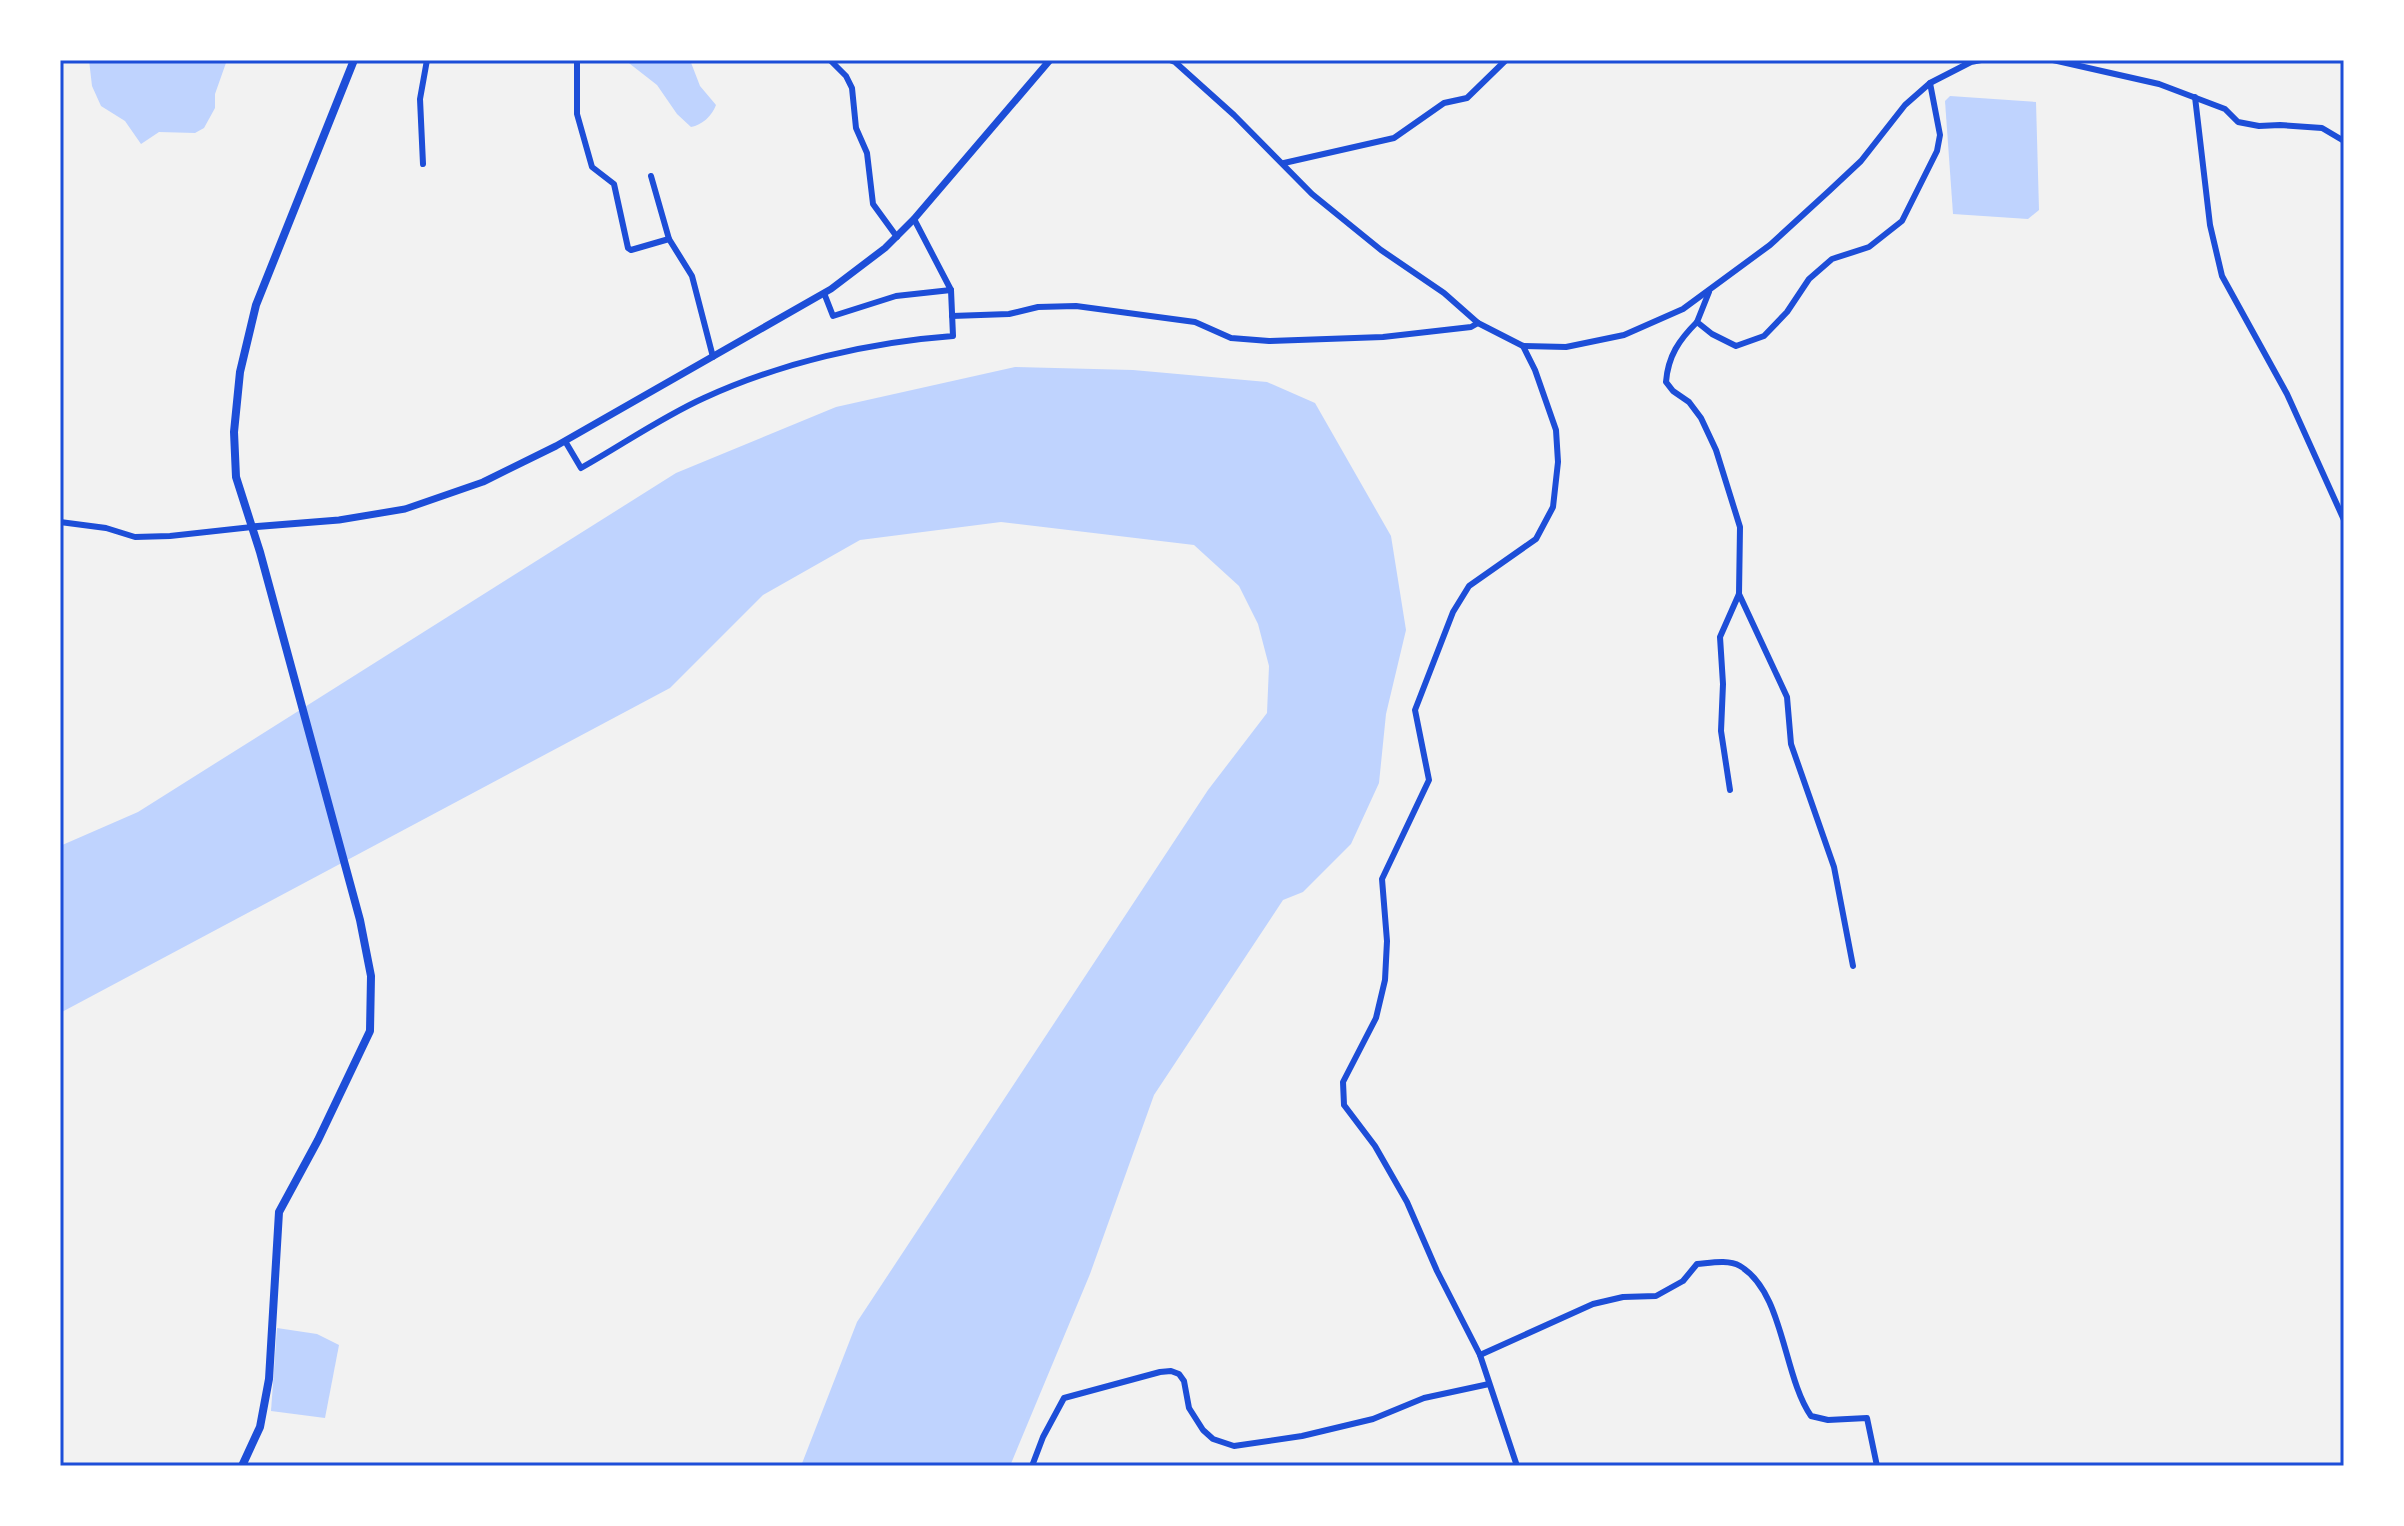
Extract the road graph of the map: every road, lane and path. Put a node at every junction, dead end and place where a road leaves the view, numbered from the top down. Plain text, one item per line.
1 (354, 60) edge
2 (427, 60) edge
3 (577, 60) edge
4 (830, 60) edge
5 (1050, 60) edge
6 (1170, 60) edge
7 (1506, 60) edge
8 (1981, 60) edge
9 (2053, 60) edge
10 (2066, 61) edge
11 (1930, 83) junction
12 (2195, 97) junction
13 (2344, 141) edge
14 (1284, 163) junction
15 (423, 164) dead end
16 (651, 176) dead end
17 (914, 219) junction
18 (897, 237) junction
19 (669, 239) junction
20 (951, 290) junction
21 (1709, 291) junction
22 (824, 293) junction
23 (952, 316) junction
24 (1697, 322) junction
25 (1478, 323) junction
26 (1523, 346) junction
27 (713, 357) junction
28 (565, 441) junction
29 (2344, 520) edge
30 (60, 522) edge
31 (252, 527) junction
32 (1739, 594) junction
33 (1730, 790) dead end
34 (1853, 966) dead end
35 (1480, 1355) junction
36 (1489, 1384) junction
37 (1517, 1464) edge
38 (242, 1466) edge
39 (1032, 1466) edge
40 (1506, 1466) edge
41 (1877, 1466) edge

1 - 31 main road
2 - 15 street
3 - 19 street
4 - 18 street
5 - 17 street
6 - 14 street
7 - 14 street
8 - 11 street
9 - 10 street
10 - 12 street
11 - 21 street
11 - 24 street
12 - 13 street
12 - 29 street
14 - 25 street
16 - 19 street
17 - 18 street
17 - 20 street
18 - 22 street
19 - 27 street
20 - 22 street
20 - 23 street
21 - 24 street
21 - 26 street
22 - 27 street
23 - 25 street
23 - 28 street
24 - 32 street
25 - 26 street
26 - 35 street
27 - 28 street
28 - 31 street
30 - 31 street
31 - 38 main road
32 - 33 street
32 - 34 street
35 - 36 street
35 - 41 street
36 - 37 street
36 - 39 street
37 - 40 street

